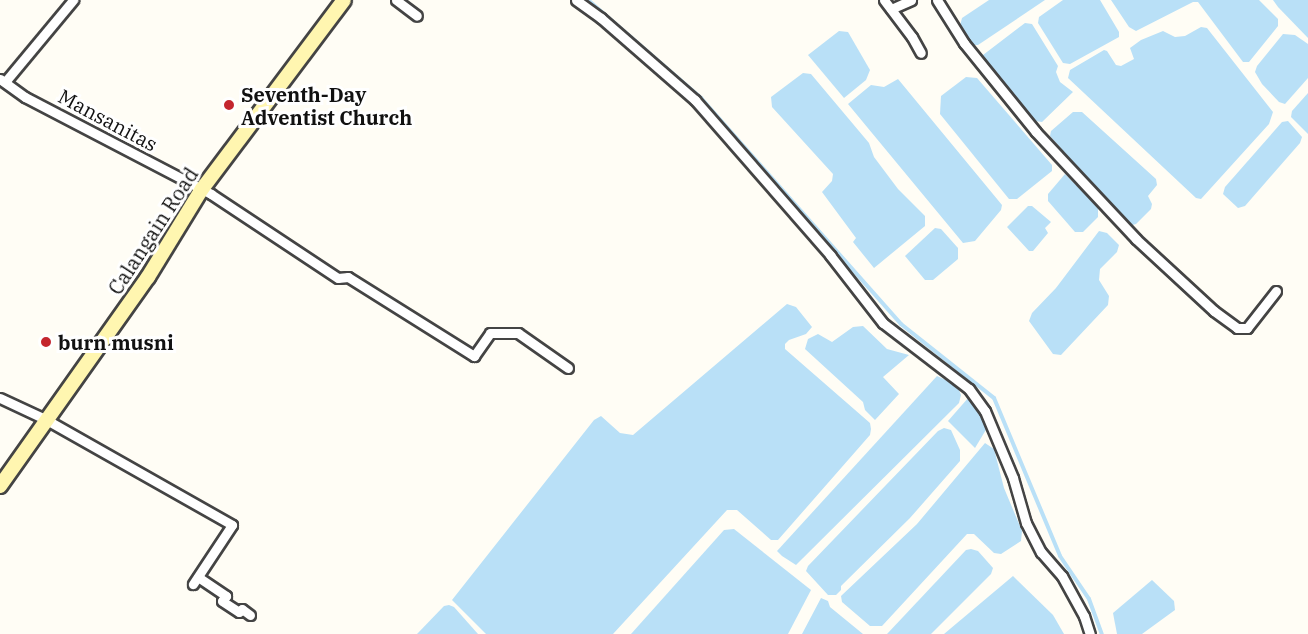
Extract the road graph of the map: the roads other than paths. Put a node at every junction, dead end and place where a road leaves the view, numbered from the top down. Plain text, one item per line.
1 (73, 0) edge
2 (344, 0) edge
3 (396, 0) edge
4 (576, 0) edge
5 (884, 0) edge
6 (911, 0) edge
7 (936, 0) edge
8 (891, 9) junction
9 (417, 16) dead end
10 (921, 53) dead end
11 (3, 80) edge
12 (202, 189) junction
13 (1276, 291) dead end
14 (568, 368) dead end
15 (0, 398) edge
16 (45, 419) junction
17 (0, 486) edge
18 (250, 615) dead end
19 (1090, 634) edge

1 - 11 street
2 - 12 street, Calangain Road
3 - 9 street
4 - 19 street
5 - 8 street
6 - 8 street
7 - 13 street
8 - 10 street
11 - 12 street, Mansanitas
12 - 14 street, Mansanitas
12 - 16 street, Calangain Road
15 - 16 street
16 - 17 street, Calangain Road
16 - 18 street

